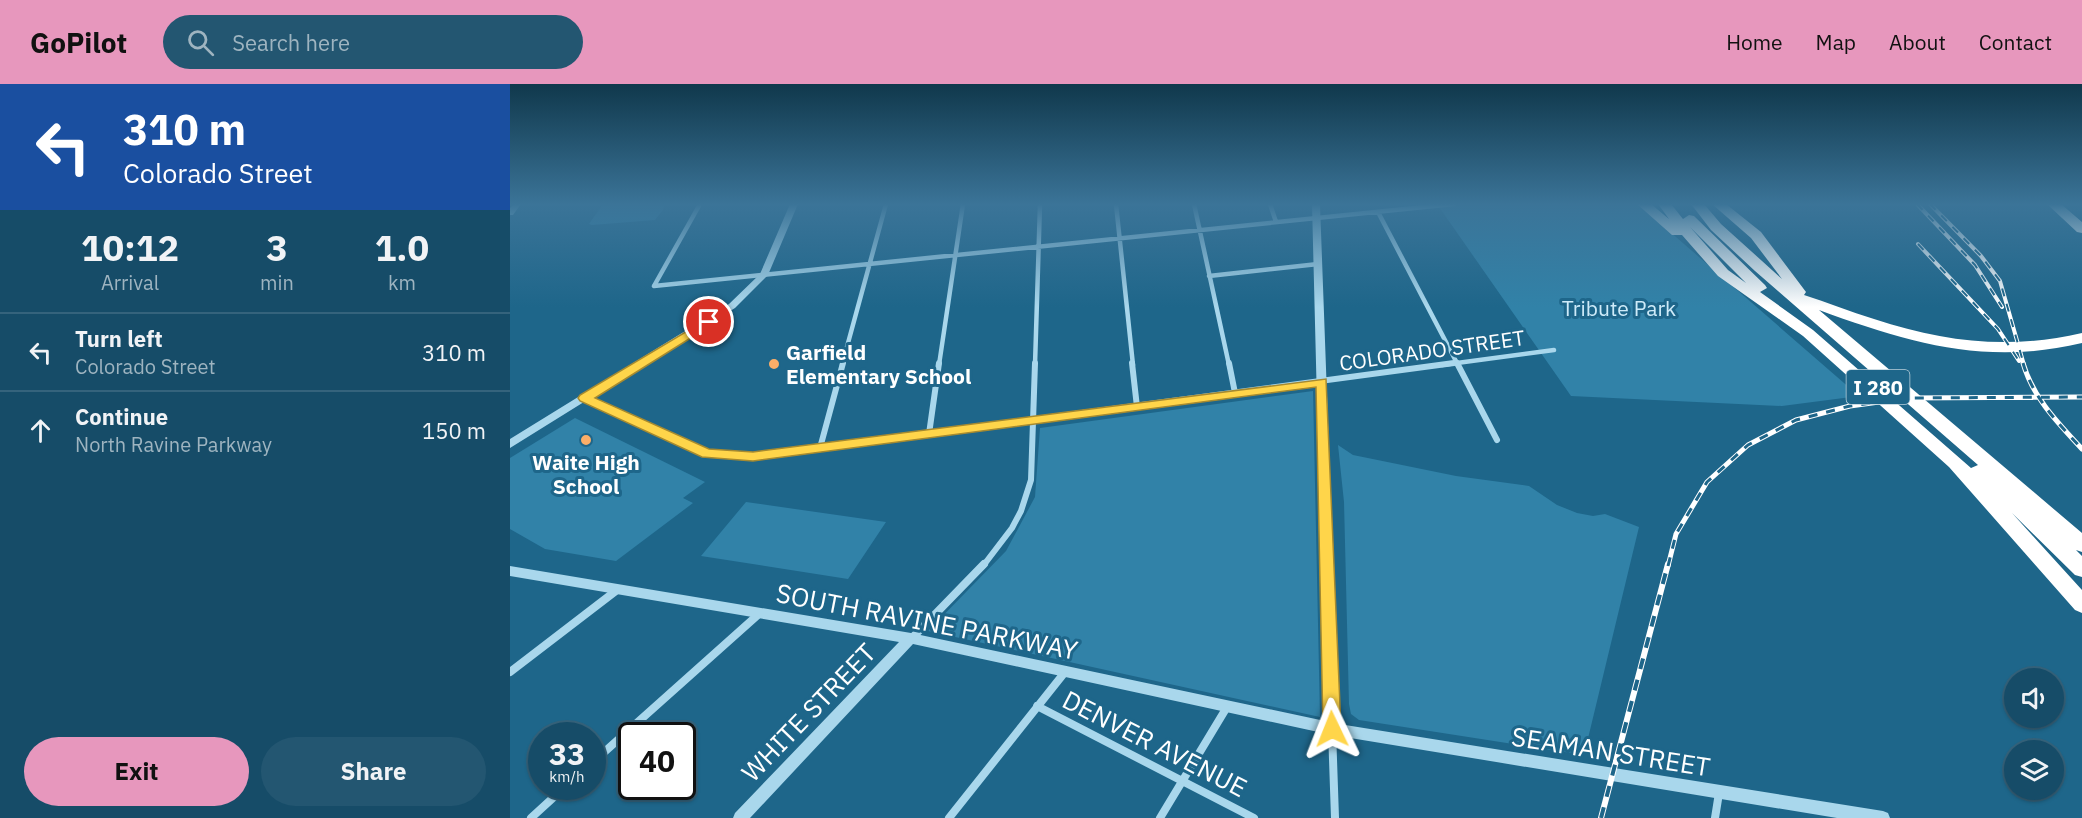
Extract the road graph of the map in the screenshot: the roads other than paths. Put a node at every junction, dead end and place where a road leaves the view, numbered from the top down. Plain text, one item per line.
1 (681, 238) edge
2 (779, 238) edge
3 (877, 238) edge
4 (958, 238) edge
5 (1039, 238) edge
6 (1117, 238) edge
7 (1119, 238) edge
8 (1201, 238) edge
9 (1317, 238) edge
10 (1392, 238) edge
11 (1687, 238) edge
12 (1692, 238) edge
13 (1710, 238) edge
14 (1729, 238) edge
15 (1742, 238) edge
16 (1758, 238) edge
17 (1039, 247) junction
18 (956, 255) junction
19 (870, 264) junction
20 (1318, 264) junction
21 (764, 274) junction
22 (1209, 276) junction
23 (2082, 328) edge
24 (2082, 338) edge
25 (1554, 350) dead end
26 (1457, 364) junction
27 (1871, 377) junction
28 (1322, 382) junction
29 (1235, 393) junction
30 (585, 398) junction
31 (1137, 407) junction
32 (1034, 421) junction
33 (1924, 423) junction
34 (929, 434) junction
35 (1497, 440) dead end
36 (510, 444) edge
37 (820, 448) junction
38 (2082, 531) edge
39 (2082, 544) edge
40 (2082, 569) edge
41 (510, 572) edge
42 (618, 589) junction
43 (2082, 604) edge
44 (760, 613) junction
45 (911, 638) junction
46 (510, 672) edge
47 (1065, 672) junction
48 (1037, 706) junction
49 (1227, 706) junction
50 (1332, 729) junction
51 (606, 750) edge
52 (1183, 780) junction
53 (1719, 793) junction
54 (551, 800) edge
55 (1861, 816) edge
56 (531, 818) edge
57 (740, 818) edge
58 (950, 818) edge
59 (1160, 818) edge
60 (1254, 818) edge
61 (1335, 818) edge
62 (1715, 818) edge
63 (1883, 818) edge

1 - 21 street
2 - 21 street
3 - 19 street
4 - 18 street
5 - 17 street
6 - 17 street
7 - 31 street
8 - 22 street
9 - 20 street
10 - 26 street
11 - 24 highway
12 - 27 highway
13 - 40 highway, I 280
14 - 39 highway, I 280
15 - 23 highway
16 - 27 highway
17 - 18 street
17 - 32 street
18 - 19 street
18 - 34 street
19 - 21 street
19 - 37 street
20 - 22 street
20 - 28 street
21 - 30 street
22 - 29 street
25 - 26 street, COLORADO STREET
26 - 28 street, COLORADO STREET
26 - 35 street
27 - 33 highway
28 - 29 street, COLORADO STREET
28 - 50 street
29 - 31 street, COLORADO STREET
30 - 36 street
30 - 37 street, COLORADO STREET
31 - 32 street, COLORADO STREET
32 - 34 street, COLORADO STREET
32 - 45 street
33 - 38 highway
33 - 43 highway
34 - 37 street, COLORADO STREET
41 - 42 street, SOUTH RAVINE PARKWAY
42 - 44 street, SOUTH RAVINE PARKWAY
42 - 46 street
44 - 45 street, SOUTH RAVINE PARKWAY
44 - 51 street
45 - 47 street, SOUTH RAVINE PARKWAY
45 - 57 street, WHITE STREET
47 - 48 street
47 - 49 street, SOUTH RAVINE PARKWAY
48 - 52 street, DENVER AVENUE
48 - 58 street
49 - 50 street, SOUTH RAVINE PARKWAY
49 - 52 street
50 - 53 street, SEAMAN STREET
50 - 61 street
52 - 59 street
52 - 60 street, DENVER AVENUE
53 - 55 street, SEAMAN STREET
53 - 62 street
54 - 56 street
55 - 63 street, SEAMAN STREET

